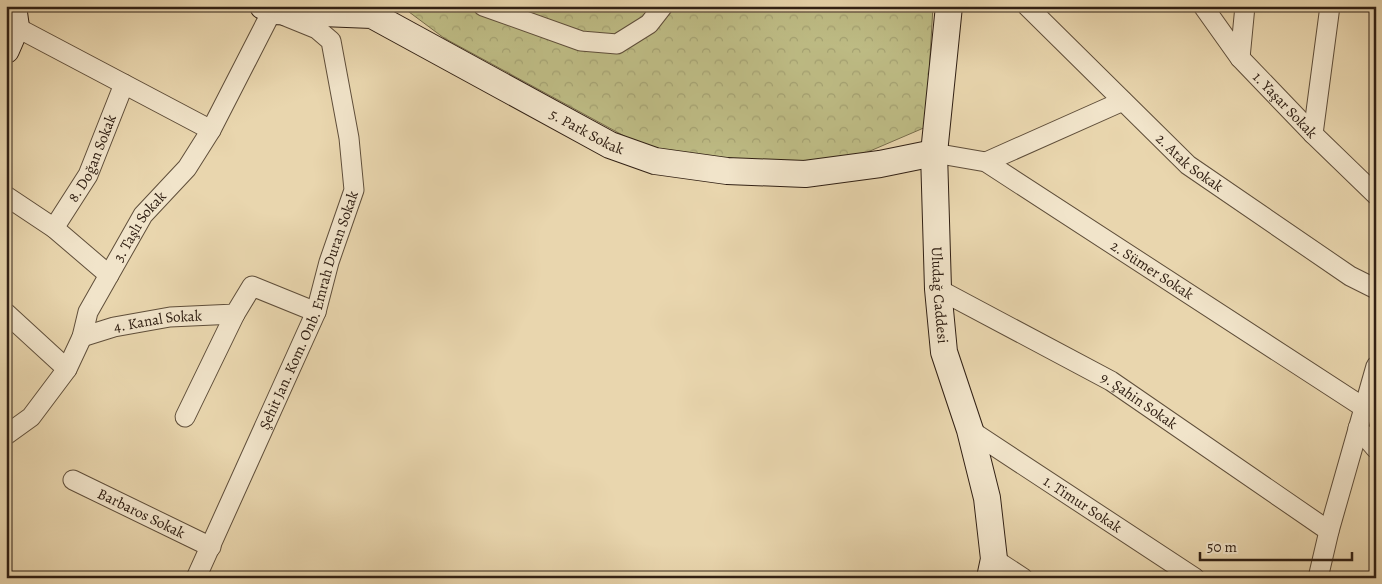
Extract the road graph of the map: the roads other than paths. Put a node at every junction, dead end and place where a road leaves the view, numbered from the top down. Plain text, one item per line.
1 (483, 6) edge
2 (949, 6) edge
3 (1026, 6) edge
4 (1203, 6) edge
5 (1245, 6) edge
6 (1330, 6) edge
7 (269, 8) edge
8 (658, 9) edge
9 (12, 28) edge
10 (1240, 58) junction
11 (124, 84) junction
12 (1123, 101) junction
13 (211, 130) junction
14 (1313, 134) junction
15 (934, 154) junction
16 (986, 162) junction
17 (1376, 194) edge
18 (6, 196) edge
19 (54, 228) junction
20 (109, 275) junction
21 (938, 289) junction
22 (1376, 290) edge
23 (316, 312) junction
24 (6, 313) edge
25 (235, 314) junction
26 (82, 337) junction
27 (1376, 366) edge
28 (67, 369) junction
29 (1363, 407) junction
30 (185, 417) dead end
31 (1358, 428) junction
32 (970, 430) junction
33 (6, 435) edge
34 (1376, 448) edge
35 (74, 480) dead end
36 (1329, 530) junction
37 (211, 546) junction
38 (992, 568) edge
39 (196, 578) edge
40 (1023, 578) edge
41 (1195, 578) edge
42 (1318, 578) edge

1 - 8 street
2 - 15 main road, Uludağ Caddesi
3 - 12 street, 2. Atak Sokak
4 - 10 street, 1. Yaşar Sokak
5 - 10 street
6 - 14 street
7 - 13 street, 3. Taşlı Sokak
7 - 15 main road, 5. Park Sokak
7 - 23 street, Şehit Jan. Kom. Onb. Emrah Duran Sokak
9 - 11 street
10 - 14 street, 1. Yaşar Sokak
11 - 13 street
11 - 19 street, 8. Doğan Sokak
12 - 16 street
12 - 22 street, 2. Atak Sokak
13 - 20 street, 3. Taşlı Sokak
14 - 17 street, 1. Yaşar Sokak
15 - 16 street, 2. Sümer Sokak
15 - 21 main road, Uludağ Caddesi
16 - 29 street, 2. Sümer Sokak
18 - 19 street
19 - 20 street
20 - 26 street, 3. Taşlı Sokak
21 - 32 main road, Uludağ Caddesi
21 - 36 street, 9. Şahin Sokak
23 - 25 street
23 - 37 street, Şehit Jan. Kom. Onb. Emrah Duran Sokak
24 - 28 street
25 - 26 street, 4. Kanal Sokak
25 - 30 street
26 - 28 street, 3. Taşlı Sokak
27 - 29 street
28 - 33 street, 3. Taşlı Sokak
29 - 31 street
31 - 34 street
31 - 36 street
32 - 38 main road, Uludağ Caddesi
32 - 41 street, 1. Timur Sokak
35 - 37 street, Barbaros Sokak
36 - 42 street
37 - 39 street, Şehit Jan. Kom. Onb. Emrah Duran Sokak
38 - 40 street

